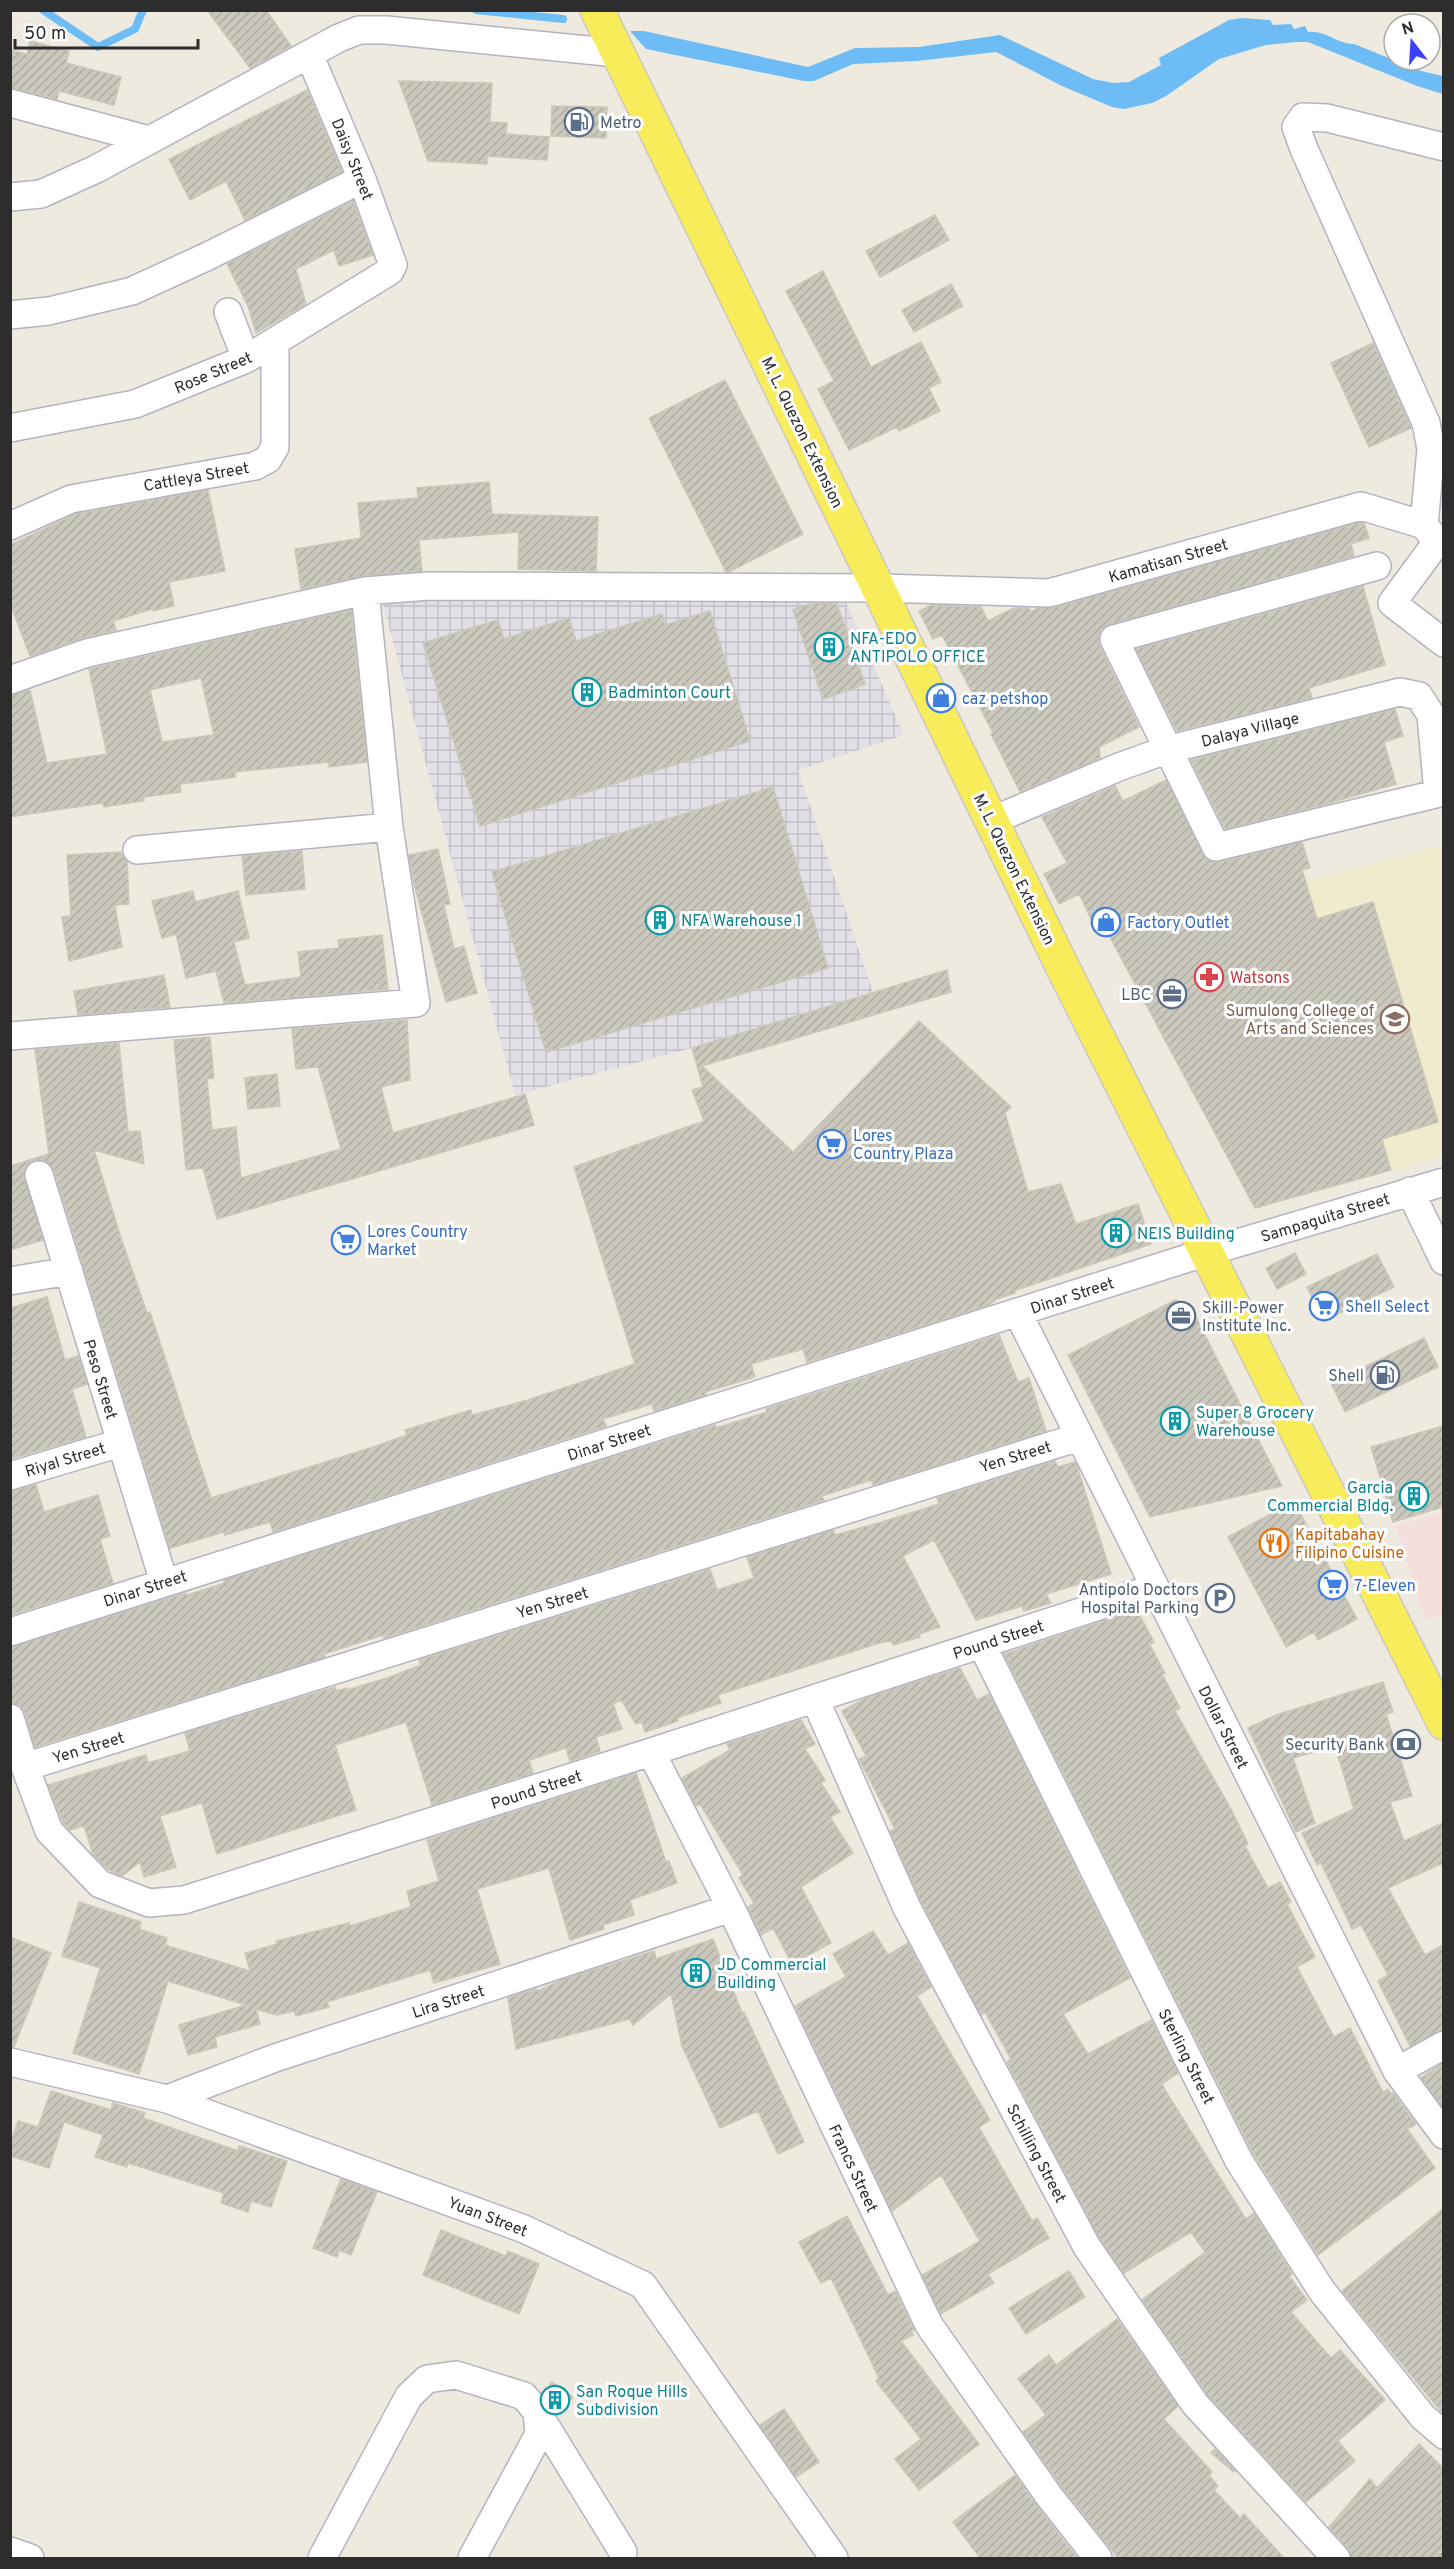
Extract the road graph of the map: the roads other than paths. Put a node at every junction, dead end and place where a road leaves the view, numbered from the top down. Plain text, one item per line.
1 (597, 10) edge
2 (617, 53) junction
3 (309, 54) junction
4 (10, 103) edge
5 (149, 140) junction
6 (1443, 147) edge
7 (362, 179) junction
8 (10, 197) edge
9 (393, 265) joint
10 (228, 312) dead end
11 (10, 315) edge
12 (275, 342) junction
13 (246, 359) junction
14 (10, 428) edge
15 (10, 526) edge
16 (1435, 536) edge
17 (1377, 566) dead end
18 (879, 588) junction
19 (365, 591) junction
20 (1443, 644) edge
21 (10, 680) edge
22 (1166, 750) junction
23 (1441, 793) edge
24 (991, 821) junction
25 (389, 827) junction
26 (137, 850) dead end
27 (10, 1036) edge
28 (39, 1175) dead end
29 (1443, 1182) edge
30 (1410, 1191) junction
31 (1207, 1252) junction
32 (1443, 1261) edge
33 (69, 1271) junction
34 (10, 1281) edge
35 (1018, 1313) junction
36 (1079, 1437) junction
37 (120, 1443) junction
38 (10, 1476) edge
39 (164, 1582) junction
40 (1154, 1588) junction
41 (10, 1632) edge
42 (982, 1645) junction
43 (815, 1699) junction
44 (10, 1718) edge
45 (1443, 1723) edge
46 (651, 1752) junction
47 (25, 1767) junction
48 (731, 1908) junction
49 (1443, 2045) edge
50 (10, 2062) edge
51 (1397, 2071) junction
52 (167, 2099) junction
53 (1443, 2135) edge
54 (537, 2412) junction
55 (1443, 2435) edge
56 (10, 2551) edge
57 (623, 2552) dead end
58 (30, 2559) edge
59 (322, 2559) edge
60 (472, 2559) edge
61 (834, 2559) edge
62 (1098, 2559) edge
63 (1336, 2559) edge

1 - 2 main road, M. L. Quezon Extension
2 - 3 street
2 - 18 main road, M. L. Quezon Extension
3 - 5 street
3 - 7 street, Daisy Street
4 - 5 street
5 - 8 street
6 - 16 street
7 - 9 street, Daisy Street
7 - 11 street
9 - 12 street, Rose Street
10 - 13 street
12 - 13 street, Rose Street
12 - 15 street, Cattleya Street
13 - 14 street, Rose Street
16 - 18 street, Kamatisan Street
16 - 20 street
17 - 22 street
18 - 19 street, Kamatisan Street
18 - 24 main road, M. L. Quezon Extension
19 - 21 street, Kamatisan Street
19 - 25 street
22 - 23 street
22 - 23 street, Dalaya Village
22 - 24 street, Dalaya Village
24 - 31 main road, M. L. Quezon Extension
25 - 26 street
25 - 27 street
28 - 33 street, Peso Street
29 - 30 street, Sampaguita Street
30 - 31 street, Sampaguita Street
30 - 32 street
31 - 35 street, Dinar Street
31 - 45 main road, M. L. Quezon Extension
33 - 34 street
33 - 37 street, Peso Street
35 - 36 street, Dollar Street
35 - 39 street, Dinar Street
36 - 40 street, Dollar Street
36 - 47 street, Yen Street
37 - 38 street, Riyal Street
37 - 39 street, Peso Street
39 - 41 street, Dinar Street
40 - 42 street, Pound Street
40 - 51 street, Dollar Street
42 - 43 street, Pound Street
42 - 55 street, Sterling Street
43 - 46 street, Pound Street
43 - 63 street, Schilling Street
44 - 47 street, Pound Street
46 - 47 street, Pound Street
46 - 48 street, Francs Street
48 - 52 street, Lira Street
48 - 62 street, Francs Street
49 - 51 street
50 - 52 street, Yuan Street
51 - 53 street, Dollar Street
52 - 61 street, Yuan Street
54 - 57 street
54 - 59 street
54 - 60 street
56 - 58 street

